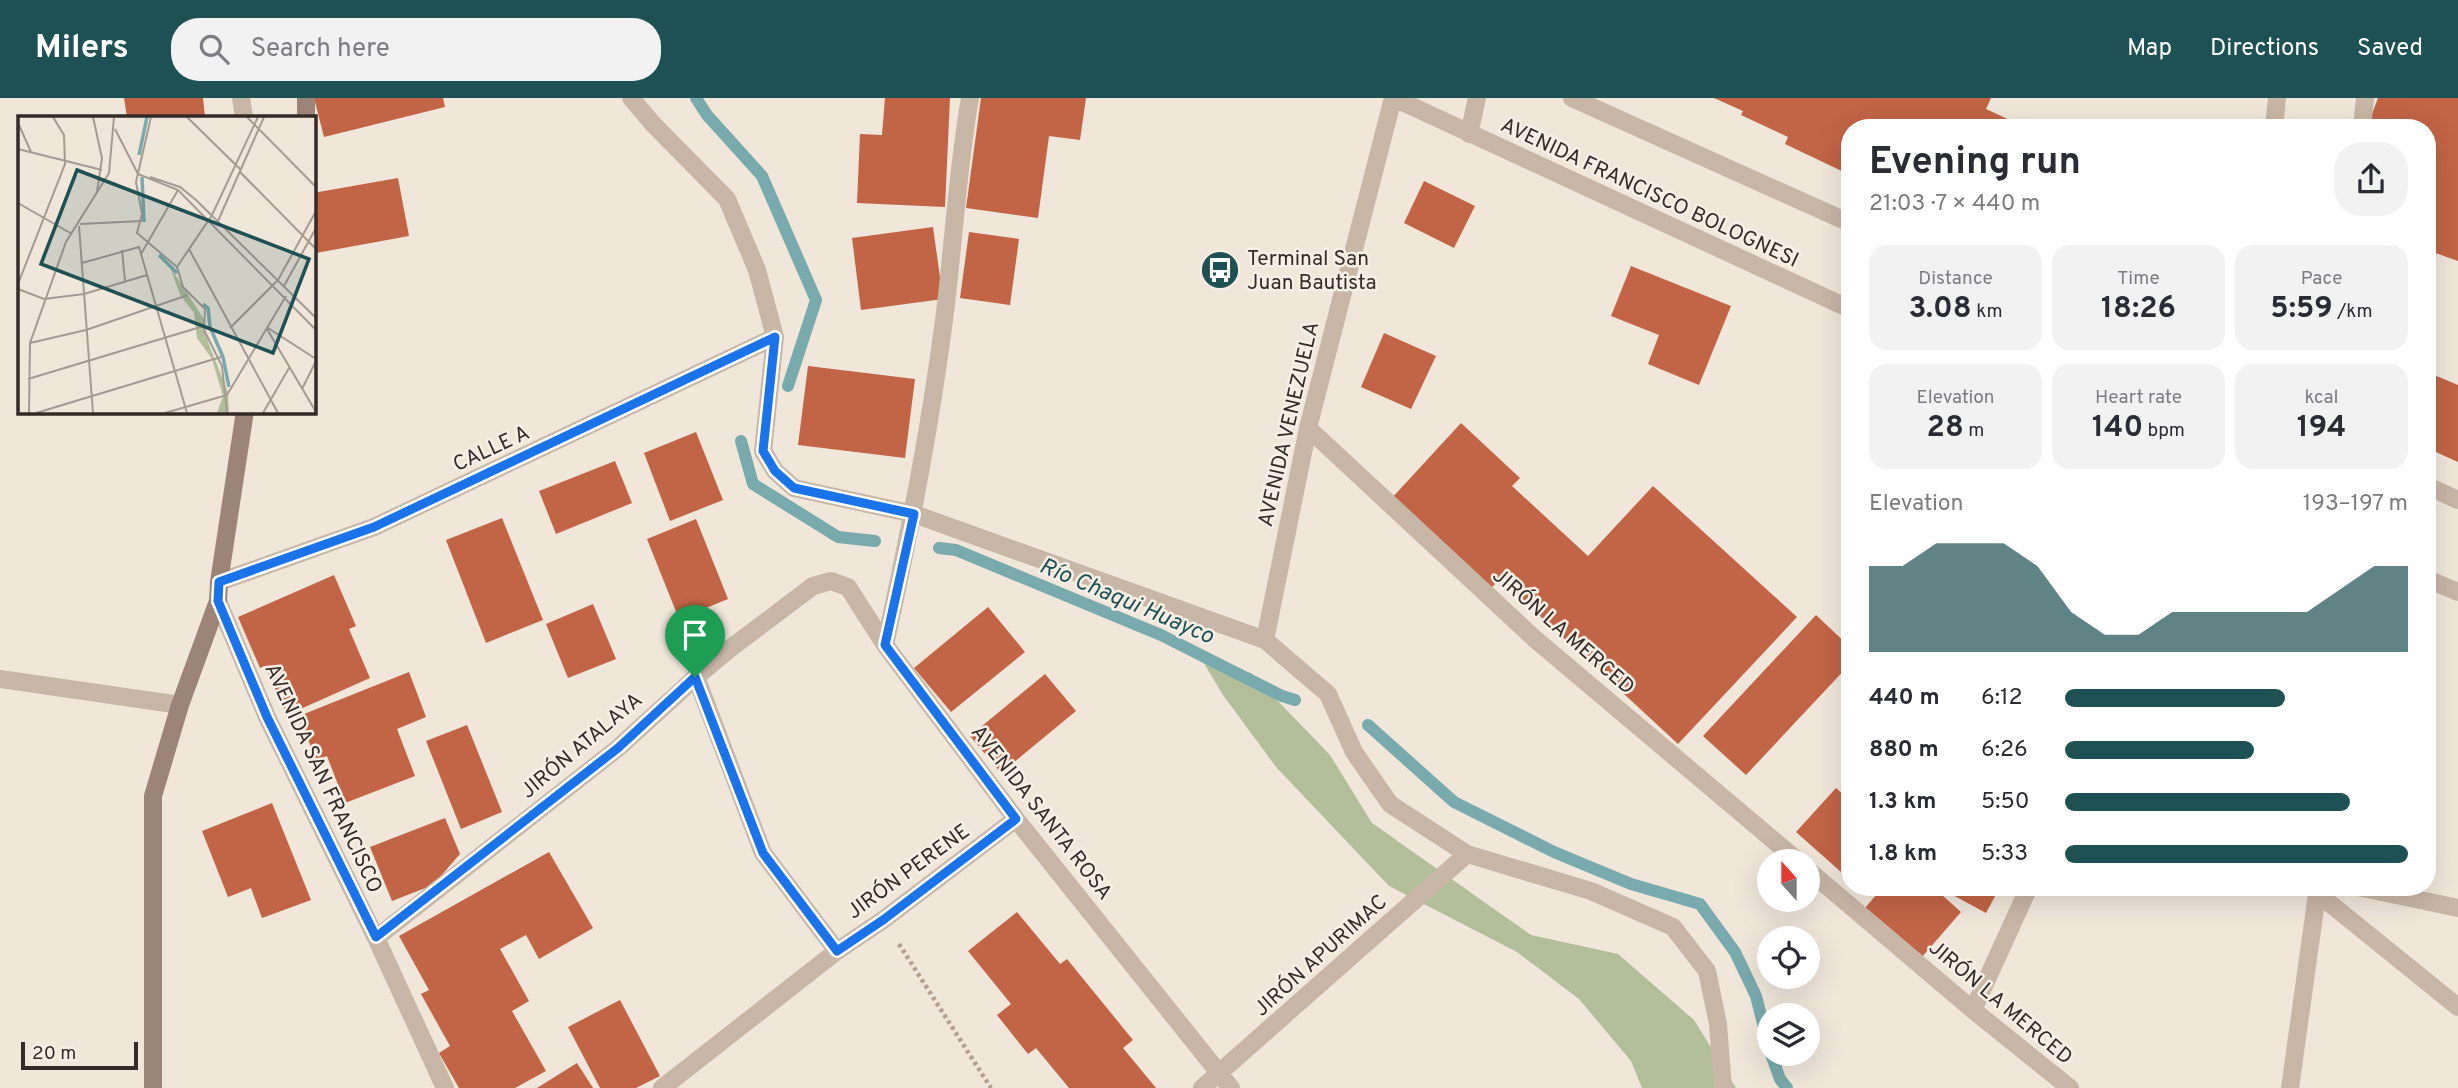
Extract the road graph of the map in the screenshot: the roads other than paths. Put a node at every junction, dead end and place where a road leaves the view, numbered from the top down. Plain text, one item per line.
1 (241, 98) edge
2 (306, 98) edge
3 (631, 98) edge
4 (970, 98) edge
5 (1394, 98) edge
6 (1477, 98) edge
7 (1572, 98) edge
8 (2277, 98) edge
9 (2365, 98) edge
10 (244, 116) edge
11 (306, 116) edge
12 (2275, 119) edge
13 (2362, 119) edge
14 (1469, 134) junction
15 (1841, 219) edge
16 (1841, 305) edge
17 (775, 337) junction
18 (245, 413) edge
19 (1308, 428) junction
20 (2436, 490) edge
21 (2458, 500) edge
22 (914, 514) junction
23 (219, 582) junction
24 (2436, 583) edge
25 (813, 586) joint
26 (2458, 592) edge
27 (218, 601) junction
28 (1265, 640) junction
29 (885, 645) junction
30 (695, 677) junction
31 (0, 680) edge
32 (180, 705) junction
33 (1016, 819) junction
34 (1783, 849) edge
35 (1467, 855) junction
36 (1820, 880) edge
37 (2025, 896) edge
38 (2317, 896) edge
39 (2325, 896) edge
40 (2401, 896) edge
41 (2458, 908) edge
42 (376, 937) junction
43 (837, 951) junction
44 (2458, 1007) edge
45 (1973, 1010) junction
46 (1226, 1081) edge
47 (153, 1088) edge
48 (444, 1088) edge
49 (662, 1088) edge
50 (1202, 1088) edge
51 (1723, 1088) edge
52 (2070, 1088) edge
53 (2290, 1088) edge

1 - 10 street
2 - 11 street
3 - 17 street
4 - 22 street
5 - 14 street, AVENIDA FRANCISCO BOLOGNESI
5 - 19 street, AVENIDA VENEZUELA
6 - 14 street
7 - 15 street
8 - 12 street
9 - 13 street
14 - 16 street, AVENIDA FRANCISCO BOLOGNESI
17 - 22 street
17 - 23 street, CALLE A
18 - 23 street
19 - 28 street, AVENIDA VENEZUELA
19 - 34 street, JIRÓN LA MERCED
20 - 21 street
22 - 28 street
22 - 29 street
23 - 27 street
24 - 26 street
25 - 29 street, AVENIDA SANTA ROSA
25 - 30 street, JIRÓN ATALAYA
27 - 32 street
27 - 42 street, AVENIDA SAN FRANCISCO
28 - 35 street
29 - 33 street, AVENIDA SANTA ROSA
30 - 42 street, JIRÓN ATALAYA
30 - 43 street
31 - 32 street
32 - 47 street
33 - 43 street, JIRÓN PERENE
33 - 46 street, AVENIDA SANTA ROSA
35 - 46 street, JIRÓN APURIMAC
35 - 51 street
36 - 45 street, JIRÓN LA MERCED
37 - 45 street
38 - 53 street
39 - 44 street
40 - 41 street
42 - 48 street, AVENIDA SAN FRANCISCO
43 - 49 street, JIRÓN PERENE
45 - 52 street, JIRÓN LA MERCED
46 - 50 street, JIRÓN APURIMAC

